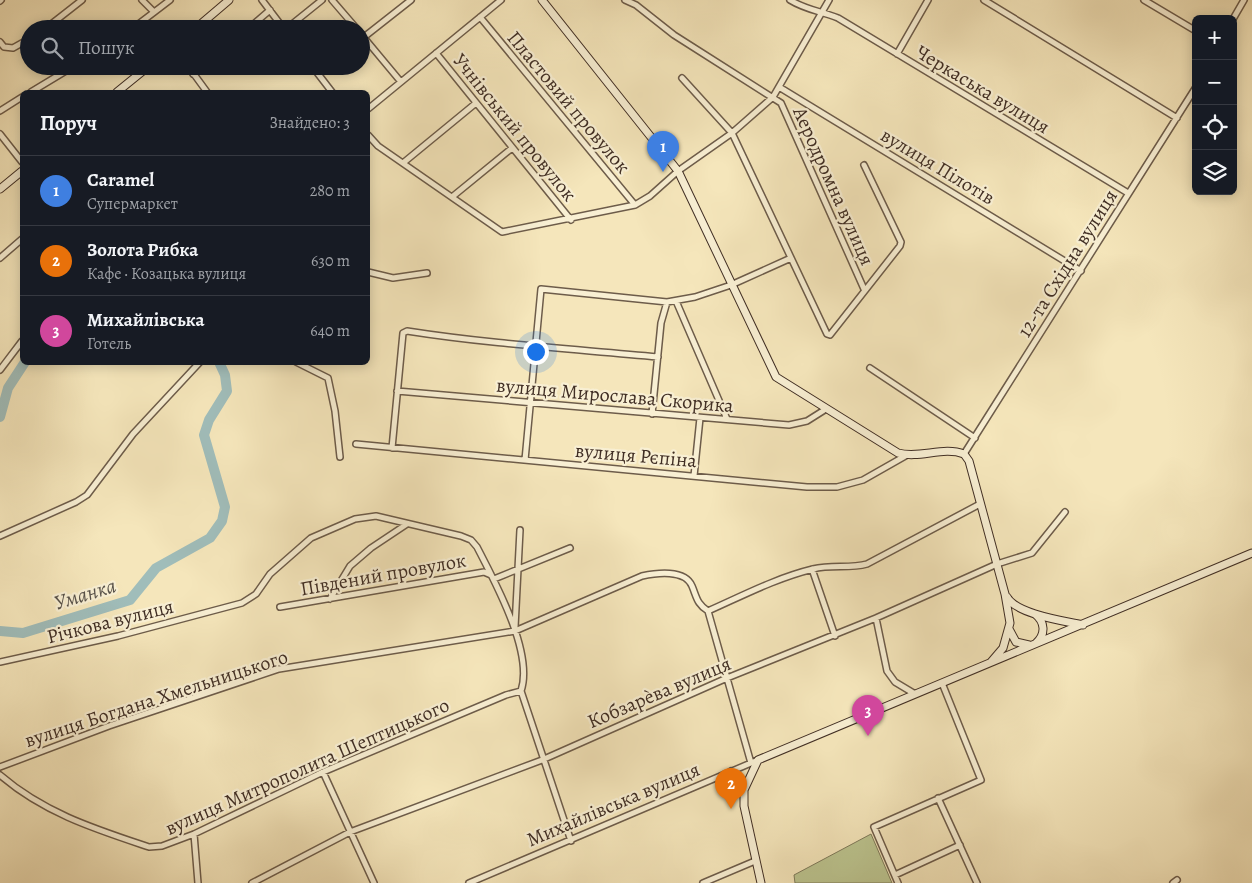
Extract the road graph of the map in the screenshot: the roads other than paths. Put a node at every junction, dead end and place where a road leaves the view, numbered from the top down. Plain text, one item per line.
1 (82, 0) edge
2 (142, 0) edge
3 (170, 0) edge
4 (230, 0) edge
5 (262, 0) edge
6 (322, 0) edge
7 (332, 0) edge
8 (411, 0) edge
9 (501, 0) edge
10 (542, 0) edge
11 (625, 0) edge
12 (790, 0) edge
13 (829, 0) edge
14 (928, 0) edge
15 (984, 0) edge
16 (1144, 0) edge
17 (1244, 0) edge
18 (270, 10) junction
19 (154, 12) junction
20 (823, 12) junction
21 (1235, 15) edge
22 (480, 17) junction
23 (56, 20) edge
24 (144, 20) edge
25 (205, 20) edge
26 (258, 20) edge
27 (278, 20) edge
28 (296, 20) edge
29 (349, 20) edge
30 (1192, 29) edge
31 (370, 31) edge
32 (0, 42) edge
33 (20, 44) edge
34 (370, 44) edge
35 (436, 53) junction
36 (897, 54) junction
37 (59, 75) edge
38 (138, 75) edge
39 (194, 75) edge
40 (319, 75) edge
41 (682, 78) dead end
42 (401, 82) junction
43 (779, 87) junction
44 (33, 90) edge
45 (119, 90) edge
46 (205, 90) edge
47 (330, 90) edge
48 (1192, 94) edge
49 (773, 97) junction
50 (20, 99) edge
51 (476, 104) junction
52 (370, 107) edge
53 (0, 111) edge
54 (1177, 118) junction
55 (732, 133) junction
56 (0, 134) edge
57 (370, 137) edge
58 (512, 148) junction
59 (20, 159) edge
60 (403, 163) junction
61 (864, 165) dead end
62 (678, 171) junction
63 (20, 173) edge
64 (0, 189) edge
65 (1128, 193) junction
66 (452, 197) junction
67 (635, 205) junction
68 (571, 220) junction
69 (20, 241) edge
70 (0, 258) edge
71 (791, 258) junction
72 (1081, 271) junction
73 (370, 272) edge
74 (427, 272) dead end
75 (731, 285) junction
76 (864, 290) junction
77 (676, 301) junction
78 (667, 302) junction
79 (20, 344) edge
80 (536, 345) junction
81 (658, 357) junction
82 (197, 365) edge
83 (302, 365) edge
84 (870, 368) dead end
85 (0, 370) edge
86 (397, 392) junction
87 (530, 403) junction
88 (826, 408) junction
89 (652, 414) junction
90 (700, 418) junction
91 (727, 420) junction
92 (974, 438) junction
93 (356, 444) dead end
94 (392, 448) junction
95 (964, 454) junction
96 (907, 455) junction
97 (340, 456) dead end
98 (525, 460) junction
99 (694, 476) junction
100 (980, 504) junction
101 (1065, 512) dead end
102 (407, 524) junction
103 (520, 530) dead end
104 (0, 536) edge
105 (570, 548) dead end
106 (1252, 553) edge
107 (997, 564) junction
108 (812, 569) junction
109 (517, 571) junction
110 (492, 577) junction
111 (1005, 594) junction
112 (330, 599) junction
113 (280, 607) dead end
114 (708, 612) junction
115 (1029, 612) junction
116 (876, 618) junction
117 (1084, 625) junction
118 (1010, 626) junction
119 (515, 631) junction
120 (834, 636) junction
121 (1034, 644) junction
122 (0, 662) edge
123 (991, 662) junction
124 (727, 678) junction
125 (942, 683) junction
126 (521, 691) junction
127 (915, 694) junction
128 (542, 760) junction
129 (754, 762) junction
130 (0, 768) edge
131 (731, 771) junction
132 (323, 772) junction
133 (0, 775) edge
134 (744, 790) junction
135 (938, 798) junction
136 (350, 832) junction
137 (194, 834) junction
138 (571, 841) junction
139 (960, 845) junction
140 (755, 861) junction
141 (895, 875) junction
142 (198, 883) edge
143 (252, 883) edge
144 (374, 883) edge
145 (469, 883) edge
146 (703, 883) edge
147 (761, 883) edge
148 (898, 883) edge
149 (977, 883) edge

1 - 23 street
2 - 19 street
3 - 19 street
4 - 25 main road
5 - 18 street
6 - 28 street
7 - 29 street
8 - 31 street
9 - 22 street
10 - 62 main road
11 - 49 street
12 - 20 street, Черкаська вулиця
13 - 20 street
14 - 36 street
15 - 54 street
16 - 30 street
17 - 21 street
18 - 26 street
18 - 27 street
19 - 24 street
20 - 36 street, Черкаська вулиця
20 - 43 street
22 - 35 street
22 - 67 street, Пластовий провулок
32 - 33 street
34 - 42 street
35 - 42 street
35 - 51 street, Учнівський провулок
36 - 65 street, Черкаська вулиця
37 - 44 street
38 - 45 main road
39 - 46 street
40 - 47 street
41 - 55 street
42 - 52 street
43 - 49 street
43 - 72 street, вулиця Пілотів
48 - 54 street, 12-та Східна вулиця
49 - 55 street
49 - 76 street, Аеродромна вулиця
50 - 53 street
51 - 58 street, Учнівський провулок
51 - 60 street
54 - 65 street, 12-та Східна вулиця
55 - 62 street
55 - 71 street
56 - 59 street
57 - 60 street
58 - 66 street
58 - 68 street, Учнівський провулок
60 - 66 street
61 - 76 street, Аеродромна вулиця
62 - 67 street
62 - 75 main road
63 - 64 main road
65 - 72 street, 12-та Східна вулиця
66 - 68 street
67 - 68 street
69 - 70 street
71 - 75 street
71 - 76 street, Аеродромна вулиця
72 - 92 street, 12-та Східна вулиця
73 - 74 street
75 - 77 street
75 - 88 main road
77 - 78 street
77 - 91 street
78 - 80 street
78 - 81 street
79 - 85 street
80 - 81 street
80 - 86 street
80 - 87 street
81 - 89 street
82 - 104 street
83 - 97 street
84 - 92 street
86 - 87 street, вулиця Мирослава Скорика
86 - 94 street
87 - 89 street, вулиця Мирослава Скорика
87 - 98 street
88 - 91 street, вулиця Мирослава Скорика
88 - 96 main road
89 - 90 street, вулиця Мирослава Скорика
90 - 91 street, вулиця Мирослава Скорика
90 - 99 street
92 - 95 street, 12-та Східна вулиця
93 - 94 street, вулиця Рєпіна
94 - 98 street, вулиця Рєпіна
95 - 96 main road
95 - 100 main road
96 - 99 street, вулиця Рєпіна
98 - 99 street, вулиця Рєпіна
100 - 107 main road
100 - 108 street
101 - 107 street, Кобзарèва вулиця
102 - 110 street, Річкова вулиця
102 - 112 street
102 - 122 street, Річкова вулиця
103 - 109 street
105 - 109 street, Південий провулок
106 - 117 main road, Михайлівська вулиця
107 - 111 main road
107 - 116 street, Кобзарèва вулиця
108 - 114 street
108 - 120 street
109 - 110 street, Південий провулок
109 - 119 street
110 - 112 street, Південий провулок
110 - 119 street, Річкова вулиця
111 - 115 main road
111 - 118 main road
112 - 113 street, Південий провулок
114 - 119 street, вулиця Богдана Хмельницького
114 - 124 street, вулиця Богдана Хмельницького
115 - 117 main road
115 - 118 main road
115 - 121 main road
116 - 120 street, Кобзарèва вулиця
116 - 127 street
117 - 121 main road, Михайлівська вулиця
118 - 121 main road
118 - 123 main road
119 - 126 street
119 - 130 street, вулиця Богдана Хмельницького
120 - 124 street, Кобзарèва вулиця
121 - 123 main road, Михайлівська вулиця
123 - 125 main road, Михайлівська вулиця
124 - 128 street, Кобзарèва вулиця
124 - 129 street, вулиця Богдана Хмельницького
125 - 127 main road, Михайлівська вулиця
125 - 135 street
126 - 128 street
126 - 132 street, вулиця Митрополита Шептицького
127 - 129 main road, Михайлівська вулиця
128 - 136 street, Кобзарèва вулиця
128 - 138 street
129 - 131 street, Михайлівська вулиця
129 - 134 main road
131 - 134 street
131 - 138 street, Михайлівська вулиця
132 - 136 street
132 - 137 street, вулиця Митрополита Шептицького
133 - 137 street, вулиця Митрополита Шептицького
134 - 140 main road
135 - 139 street
135 - 141 street
136 - 143 street, Кобзарèва вулиця
136 - 144 street
137 - 142 street
138 - 145 street, Михайлівська вулиця
139 - 141 street
139 - 149 street
140 - 146 street
140 - 147 main road
141 - 148 street

